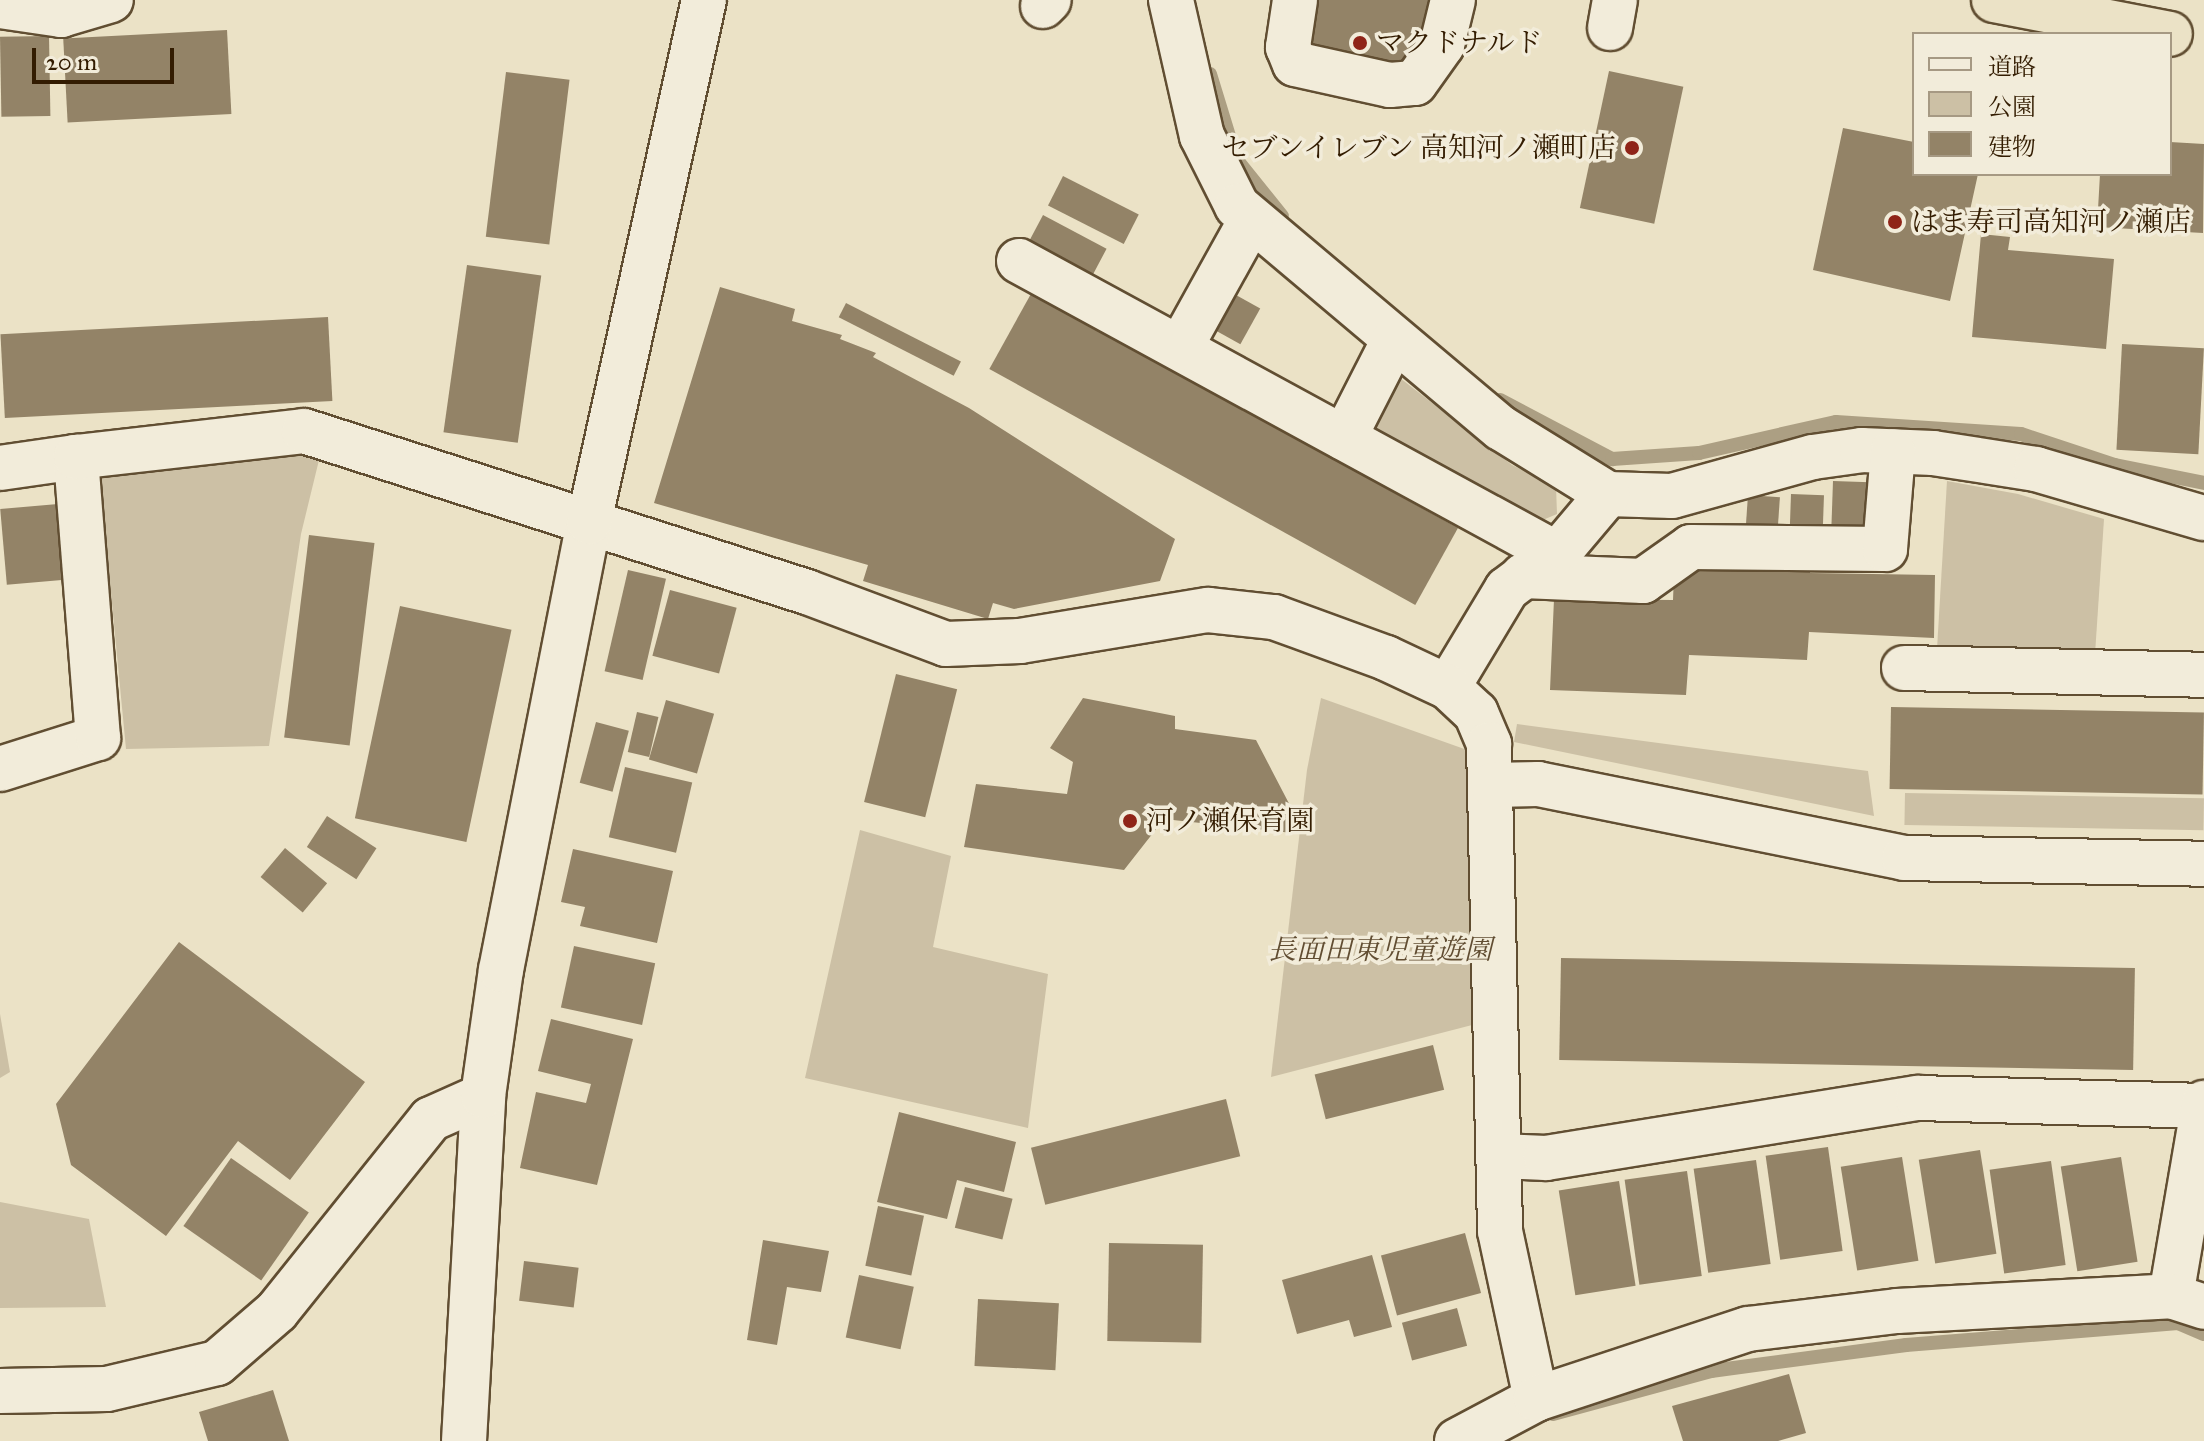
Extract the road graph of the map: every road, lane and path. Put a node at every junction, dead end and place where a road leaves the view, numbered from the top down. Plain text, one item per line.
1 (111, 0) edge
2 (704, 0) edge
3 (1171, 0) edge
4 (1295, 0) edge
5 (1453, 0) edge
6 (1994, 0) edge
7 (0, 6) edge
8 (2160, 32) edge
9 (2172, 34) edge
10 (2204, 41) edge
11 (1251, 220) junction
12 (1019, 261) dead end
13 (1394, 340) junction
14 (1180, 348) junction
15 (1344, 438) junction
16 (1893, 451) junction
17 (76, 457) junction
18 (0, 468) edge
19 (1608, 494) junction
20 (2204, 518) edge
21 (589, 522) junction
22 (1539, 564) junction
23 (1904, 668) dead end
24 (2204, 675) edge
25 (1448, 687) junction
26 (0, 769) edge
27 (1493, 785) junction
28 (2204, 864) edge
29 (483, 1096) junction
30 (2204, 1105) edge
31 (1500, 1156) junction
32 (2188, 1302) edge
33 (0, 1391) edge
34 (1536, 1399) junction
35 (464, 1441) edge
36 (1457, 1441) edge

1 - 7 street
2 - 21 street
3 - 11 street
4 - 5 street
6 - 8 highway
9 - 10 highway
11 - 13 street
11 - 14 street
12 - 14 street
13 - 15 street
13 - 19 street
14 - 15 street
15 - 22 street
16 - 19 street
16 - 20 street
16 - 22 street
17 - 18 street
17 - 21 street
17 - 26 street
19 - 22 street
21 - 25 street
21 - 29 street
22 - 25 street
23 - 24 street
25 - 27 street
27 - 28 street
27 - 31 street
29 - 33 street
29 - 35 street
30 - 31 street
30 - 32 street
31 - 34 street
32 - 34 street
34 - 36 street

